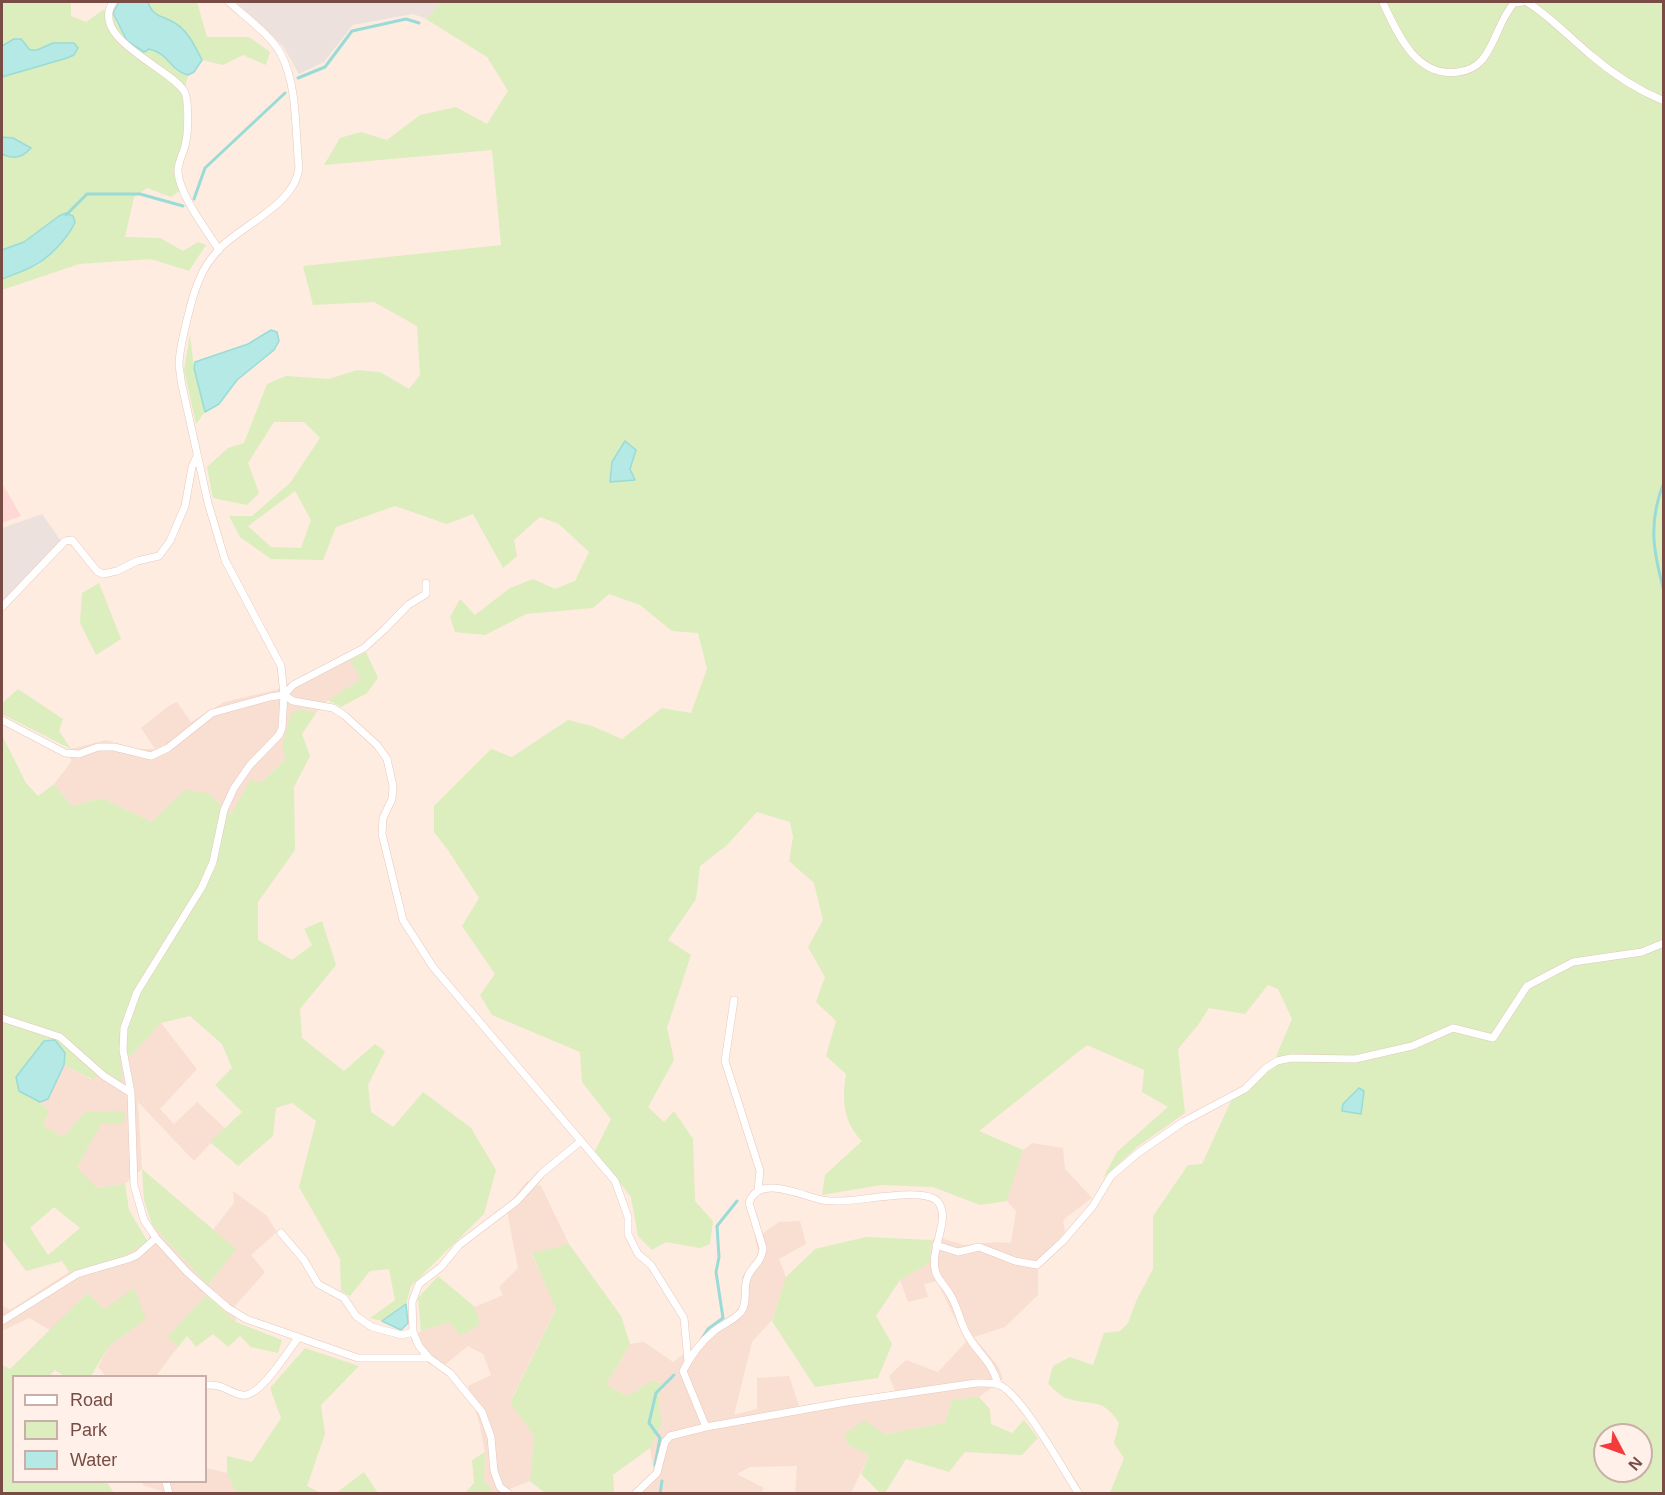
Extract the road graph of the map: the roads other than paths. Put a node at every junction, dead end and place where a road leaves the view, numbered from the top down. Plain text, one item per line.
1 (113, 2) edge
2 (228, 2) edge
3 (1383, 2) edge
4 (1522, 2) edge
5 (1527, 2) edge
6 (1664, 102) edge
7 (219, 250) junction
8 (197, 456) junction
9 (426, 583) dead end
10 (2, 607) edge
11 (284, 695) junction
12 (2, 720) edge
13 (1664, 943) edge
14 (734, 1000) dead end
15 (2, 1018) edge
16 (131, 1093) junction
17 (581, 1141) junction
18 (758, 1190) junction
19 (281, 1233) dead end
20 (156, 1238) junction
21 (936, 1245) junction
22 (2, 1322) edge
23 (413, 1332) junction
24 (298, 1338) junction
25 (429, 1358) junction
26 (688, 1361) junction
27 (998, 1384) junction
28 (207, 1385) edge
29 (706, 1427) junction
30 (508, 1494) edge
31 (635, 1494) edge
32 (1079, 1494) edge

1 - 7 street
2 - 7 street
3 - 4 street
5 - 6 street
7 - 8 street
8 - 10 street
8 - 11 street
9 - 11 street
11 - 12 street
11 - 16 street
11 - 17 street
13 - 21 street
14 - 18 street
15 - 16 street
16 - 20 street
17 - 23 street
17 - 26 street
18 - 21 street
18 - 26 street
19 - 23 street
20 - 22 street
20 - 24 street
21 - 27 street
23 - 25 street
24 - 25 street
24 - 28 street
25 - 30 street
26 - 29 street
27 - 29 street
27 - 32 street
29 - 31 street

